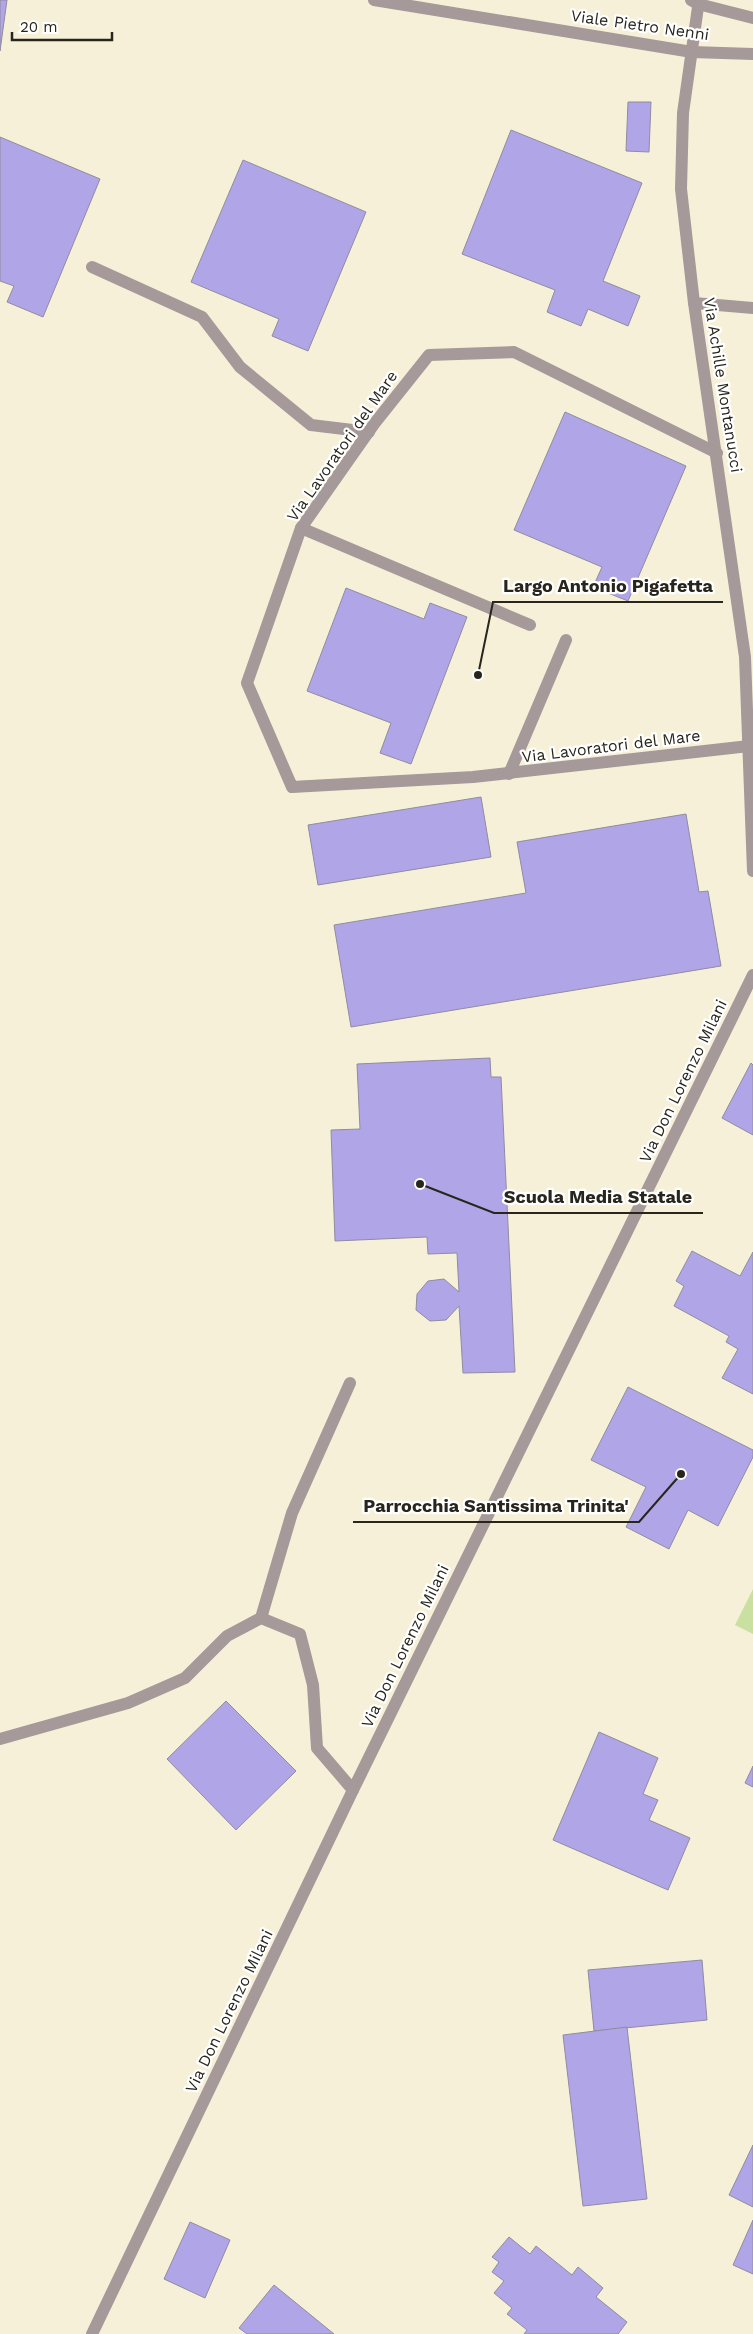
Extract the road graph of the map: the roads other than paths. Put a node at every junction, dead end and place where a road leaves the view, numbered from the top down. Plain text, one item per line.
1 (374, 0) edge
2 (696, 1) edge
3 (753, 18) edge
4 (692, 52) junction
5 (753, 54) edge
6 (92, 267) dead end
7 (694, 303) junction
8 (753, 308) edge
9 (369, 432) junction
10 (717, 452) junction
11 (301, 528) junction
12 (530, 625) dead end
13 (566, 640) dead end
14 (748, 746) junction
15 (509, 774) junction
16 (753, 872) edge
17 (753, 975) edge
18 (350, 1383) dead end
19 (261, 1618) junction
20 (0, 1739) edge
21 (353, 1790) junction
22 (92, 2334) edge

1 - 4 street, Viale Pietro Nenni
2 - 3 street, Viale Pietro Nenni
2 - 4 street, Via Achille Montanucci
4 - 5 street, Viale Pietro Nenni
4 - 7 street, Via Achille Montanucci
6 - 9 street
7 - 8 street
7 - 10 street, Via Achille Montanucci
9 - 10 street, Via Lavoratori del Mare
9 - 11 street, Via Lavoratori del Mare
10 - 14 street, Via Achille Montanucci
11 - 12 street
11 - 15 street, Via Lavoratori del Mare
13 - 15 street
14 - 15 street, Via Lavoratori del Mare
14 - 16 street, Via Achille Montanucci
17 - 21 street, Via Don Lorenzo Milani
18 - 19 street
19 - 20 street
19 - 21 street
21 - 22 street, Via Don Lorenzo Milani

